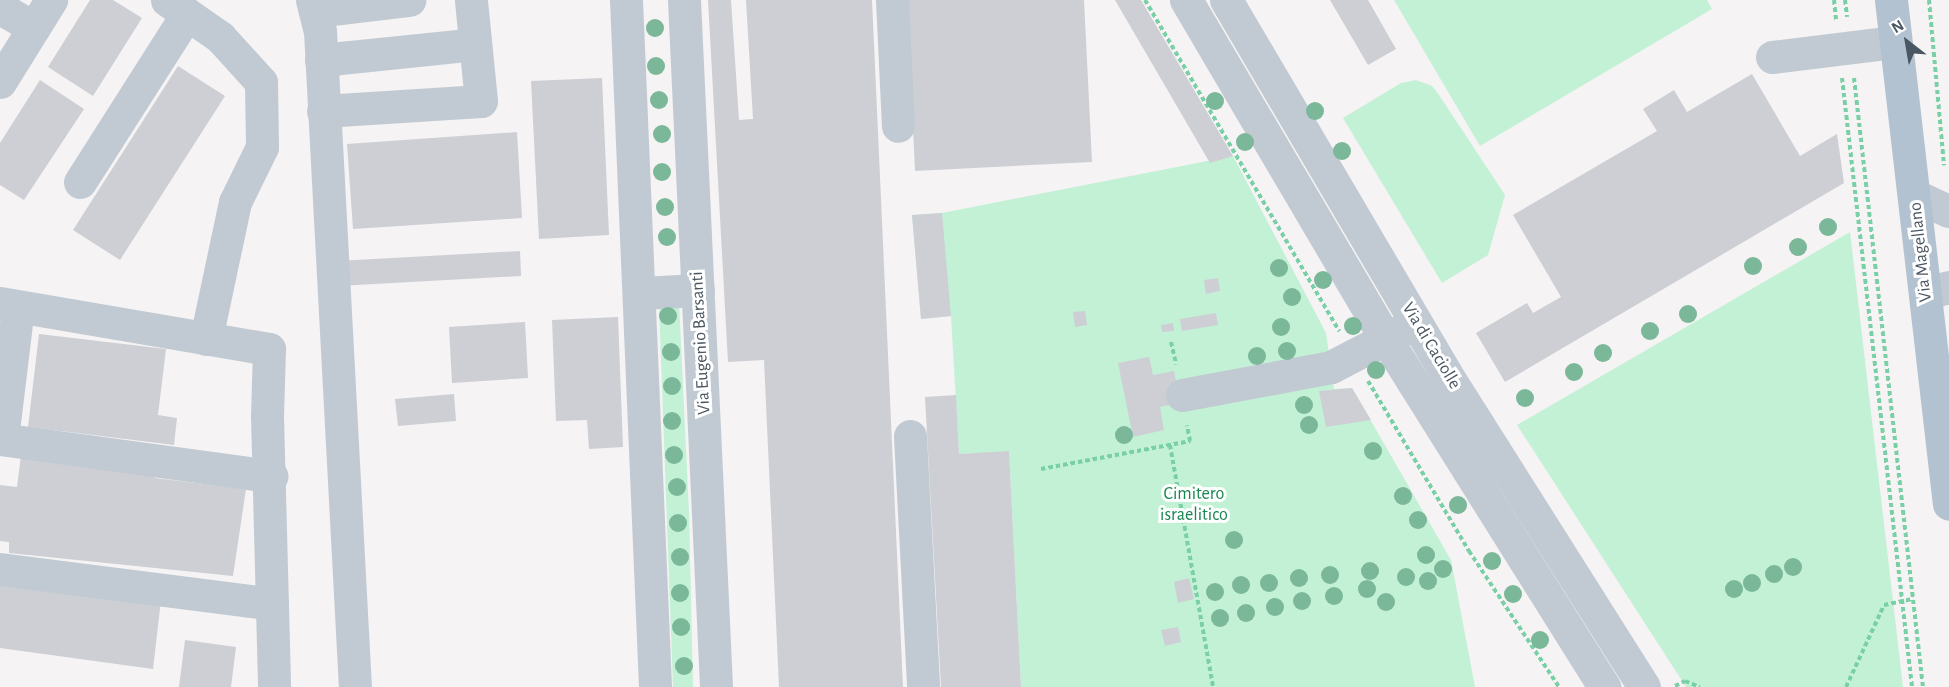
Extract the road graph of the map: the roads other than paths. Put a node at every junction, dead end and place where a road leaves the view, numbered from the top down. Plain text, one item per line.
1 (51, 0) edge
2 (409, 0) edge
3 (471, 0) edge
4 (626, 0) edge
5 (684, 0) edge
6 (892, 0) edge
7 (1226, 0) edge
8 (1891, 0) edge
9 (1196, 4) edge
10 (314, 6) edge
11 (177, 7) edge
12 (0, 8) edge
13 (34, 28) junction
14 (1895, 42) junction
15 (475, 44) junction
16 (1772, 57) dead end
17 (321, 60) junction
18 (0, 82) edge
19 (323, 111) junction
20 (898, 126) dead end
21 (80, 182) dead end
22 (1914, 195) junction
23 (1949, 211) edge
24 (698, 290) junction
25 (1937, 290) edge
26 (640, 293) junction
27 (9, 305) edge
28 (1416, 322) junction
29 (206, 339) junction
30 (1386, 339) junction
31 (1182, 395) road end
32 (910, 436) dead end
33 (1, 439) edge
34 (271, 476) junction
35 (1949, 504) edge
36 (0, 569) edge
37 (272, 604) junction
38 (1660, 686) edge
39 (274, 687) edge
40 (355, 687) edge
41 (656, 687) edge
42 (716, 687) edge
43 (923, 687) edge
44 (1604, 687) edge

1 - 13 street
2 - 10 street
3 - 15 street
4 - 26 street
5 - 24 street, Via Eugenio Barsanti
6 - 20 street
7 - 28 street, Via di Caciolle
8 - 14 main road, Via Magellano
9 - 30 street, Via di Caciolle
10 - 17 street
11 - 21 street
11 - 29 street
12 - 13 street
13 - 18 street
14 - 16 street
14 - 22 main road, Via Magellano
15 - 17 street
15 - 19 street
17 - 19 street
19 - 40 street
22 - 23 street
22 - 25 main road, Via Magellano
24 - 26 street
24 - 42 street, Via Eugenio Barsanti
25 - 35 main road, Via Magellano
26 - 41 street
27 - 29 street
27 - 33 street
28 - 30 street
28 - 38 street, Via di Caciolle
29 - 34 street
30 - 31 street
30 - 44 street, Via di Caciolle
32 - 43 street
33 - 34 street
34 - 37 street
36 - 37 street
37 - 39 street

